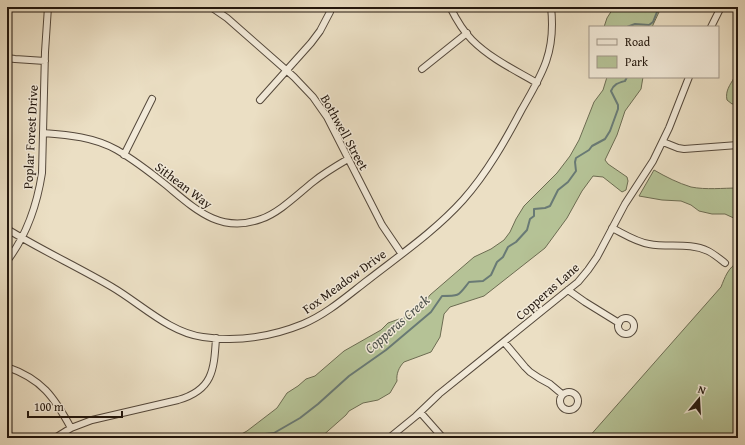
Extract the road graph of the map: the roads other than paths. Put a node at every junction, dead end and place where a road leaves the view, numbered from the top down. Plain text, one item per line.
1 (48, 7) edge
2 (211, 7) edge
3 (450, 7) edge
4 (551, 7) edge
5 (721, 7) edge
6 (330, 12) dead end
7 (712, 26) edge
8 (467, 33) junction
9 (7, 58) edge
10 (45, 60) junction
11 (422, 69) dead end
12 (286, 70) junction
13 (689, 78) edge
14 (537, 83) junction
15 (152, 99) dead end
16 (260, 100) dead end
17 (43, 133) junction
18 (663, 142) junction
19 (738, 145) edge
20 (124, 155) junction
21 (348, 159) junction
22 (612, 228) junction
23 (7, 229) edge
24 (22, 238) junction
25 (401, 253) junction
26 (7, 260) edge
27 (725, 263) dead end
28 (568, 290) junction
29 (619, 323) dead end
30 (216, 338) junction
31 (504, 342) junction
32 (7, 367) edge
33 (562, 394) dead end
34 (420, 412) junction
35 (71, 428) junction
36 (55, 438) edge
37 (389, 438) edge
38 (443, 438) edge

1 - 10 street, Poplar Forest Drive
2 - 12 street, Bothwell Street
3 - 8 street
4 - 14 street, Fox Meadow Drive
5 - 7 street
6 - 12 street
8 - 11 street
8 - 14 street
9 - 10 street
10 - 17 street, Poplar Forest Drive
12 - 16 street
12 - 21 street, Bothwell Street
13 - 18 street, Copperas Lane
14 - 25 street, Fox Meadow Drive
15 - 20 street
17 - 20 street, Sithean Way
17 - 24 street, Poplar Forest Drive
18 - 19 street
18 - 22 street, Copperas Lane
20 - 21 street, Sithean Way
21 - 25 street, Bothwell Street
22 - 27 street
22 - 28 street, Copperas Lane
23 - 24 street, Fox Meadow Drive
24 - 26 street, Poplar Forest Drive
24 - 30 street, Fox Meadow Drive
25 - 30 street, Fox Meadow Drive
28 - 29 street
28 - 31 street, Copperas Lane
30 - 35 street
31 - 33 street
31 - 34 street, Copperas Lane
32 - 35 street
34 - 37 street, Copperas Lane
34 - 38 street
35 - 36 street

